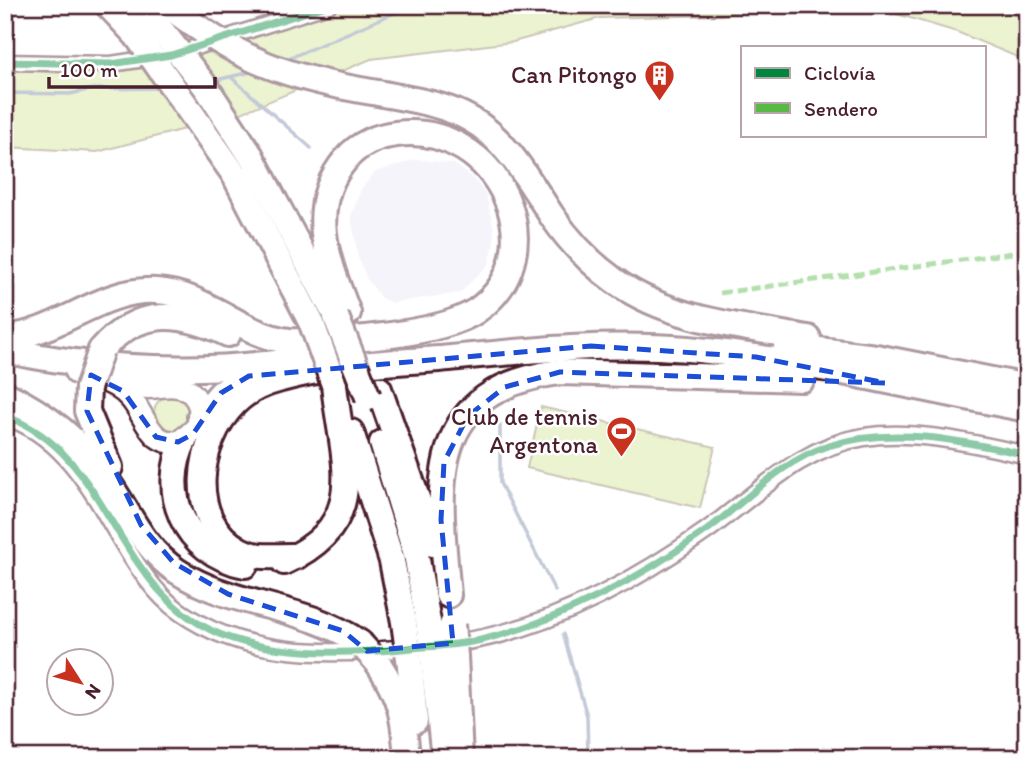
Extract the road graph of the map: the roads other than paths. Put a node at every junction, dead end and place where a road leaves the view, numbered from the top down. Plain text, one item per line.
1 (108, 5) edge
2 (329, 5) edge
3 (153, 15) edge
4 (5, 62) edge
5 (242, 165) junction
6 (342, 315) junction
7 (5, 338) edge
8 (5, 350) edge
9 (876, 357) junction
10 (5, 360) edge
11 (340, 369) junction
12 (91, 382) junction
13 (886, 383) junction
14 (162, 387) junction
15 (1027, 387) edge
16 (374, 393) junction
17 (5, 394) edge
18 (1027, 409) edge
19 (5, 416) edge
20 (200, 417) junction
21 (144, 418) junction
22 (185, 439) junction
23 (1027, 455) edge
24 (297, 556) junction
25 (206, 584) junction
26 (448, 595) junction
27 (428, 623) junction
28 (433, 660) junction
29 (407, 758) edge
30 (418, 758) edge
31 (444, 758) edge
32 (460, 758) edge

1 - 3 highway
2 - 4 street
3 - 5 highway, bridge
3 - 9 highway, bridge
5 - 6 highway
5 - 11 highway, bridge
6 - 7 highway
6 - 16 highway, bridge
8 - 11 highway
9 - 11 highway
9 - 15 highway
10 - 12 main road
11 - 12 highway, bridge
11 - 13 highway
11 - 20 highway
11 - 24 highway
11 - 24 highway
11 - 27 highway
12 - 14 main road
12 - 21 main road
12 - 25 highway
13 - 18 highway
13 - 26 highway
14 - 20 main road
14 - 21 main road
16 - 26 highway
16 - 27 highway
17 - 25 highway
19 - 23 street
20 - 22 main road
21 - 22 main road
22 - 24 highway
25 - 29 highway, bridge
26 - 27 highway
27 - 28 highway, bridge
27 - 28 highway, bridge
28 - 30 highway
28 - 31 highway
28 - 32 highway

